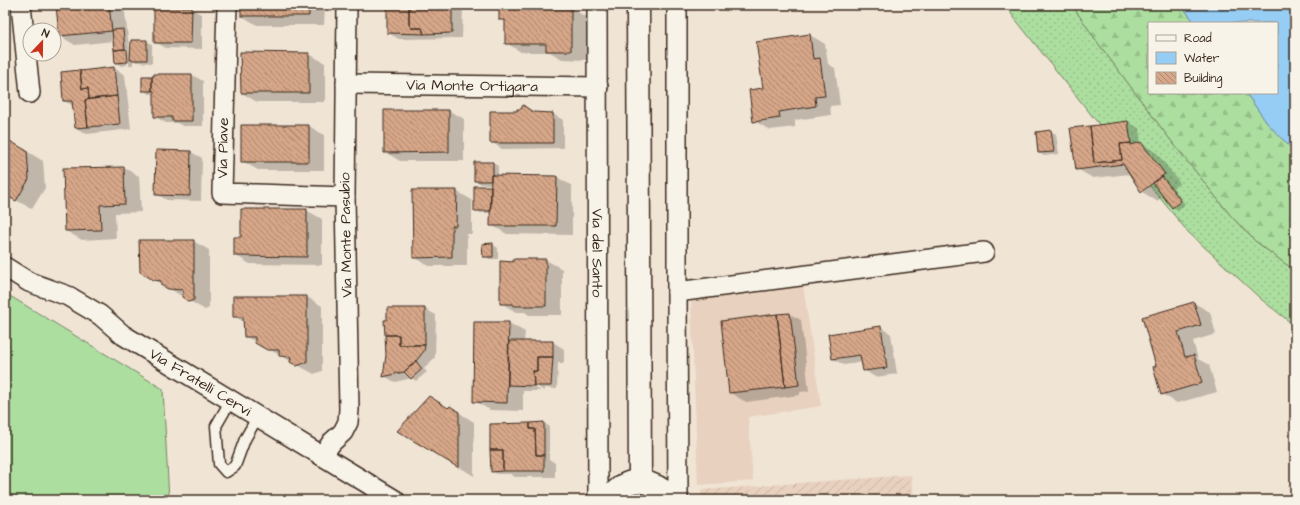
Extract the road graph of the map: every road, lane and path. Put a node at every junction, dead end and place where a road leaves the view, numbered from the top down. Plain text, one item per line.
1 (21, 5) edge
2 (227, 5) edge
3 (347, 5) edge
4 (597, 5) edge
5 (638, 5) edge
6 (678, 5) edge
7 (346, 84) junction
8 (598, 87) junction
9 (30, 93) dead end
10 (345, 197) junction
11 (984, 252) dead end
12 (5, 267) edge
13 (677, 292) junction
14 (231, 400) junction
15 (258, 416) junction
16 (322, 456) junction
17 (640, 480) junction
18 (395, 500) edge
19 (598, 500) edge
20 (608, 500) edge
21 (672, 500) edge
22 (678, 500) edge

1 - 9 street
2 - 10 street, Via Piave
3 - 7 street, Via Monte Pasubio
4 - 8 street, Via del Santo
5 - 17 street
6 - 13 street
7 - 8 street, Via Monte Ortigara
7 - 10 street, Via Monte Pasubio
8 - 19 street, Via del Santo
10 - 16 street, Via Monte Pasubio
11 - 13 street
12 - 14 street, Via Fratelli Cervi
13 - 22 street
14 - 15 street, Via Fratelli Cervi
14 - 15 lane
15 - 16 street, Via Fratelli Cervi
16 - 18 street, Via Fratelli Cervi
17 - 20 street
17 - 21 street

